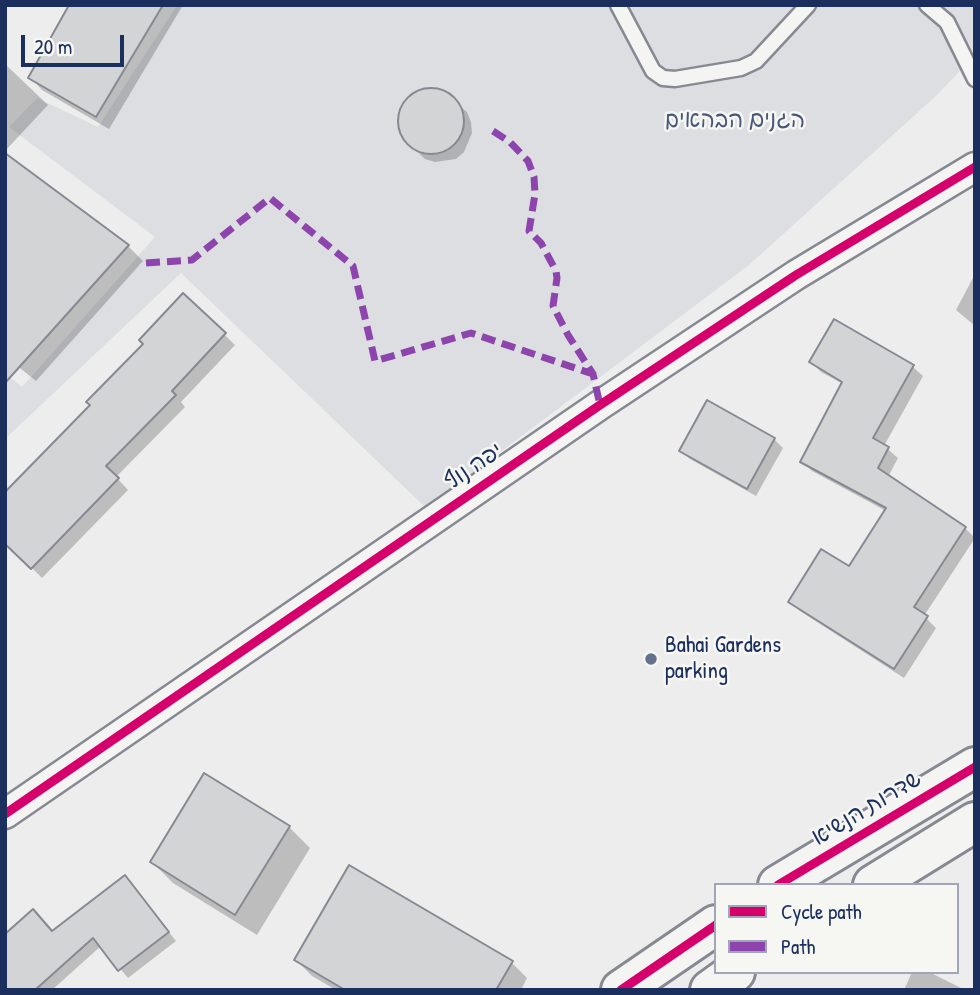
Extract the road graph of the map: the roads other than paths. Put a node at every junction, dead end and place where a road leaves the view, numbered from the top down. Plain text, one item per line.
1 (618, 5) edge
2 (808, 5) edge
3 (926, 5) edge
4 (975, 79) edge
5 (975, 167) edge
6 (975, 766) edge
7 (5, 814) edge
8 (975, 822) edge
9 (781, 883) edge
10 (876, 883) edge
11 (714, 926) edge
12 (732, 974) edge
13 (621, 990) edge
14 (709, 990) edge

1 - 2 lane
3 - 4 lane
5 - 7 street, יפה נוף
6 - 9 street, שדרות הנשיא
8 - 10 street
11 - 13 street
12 - 14 street

